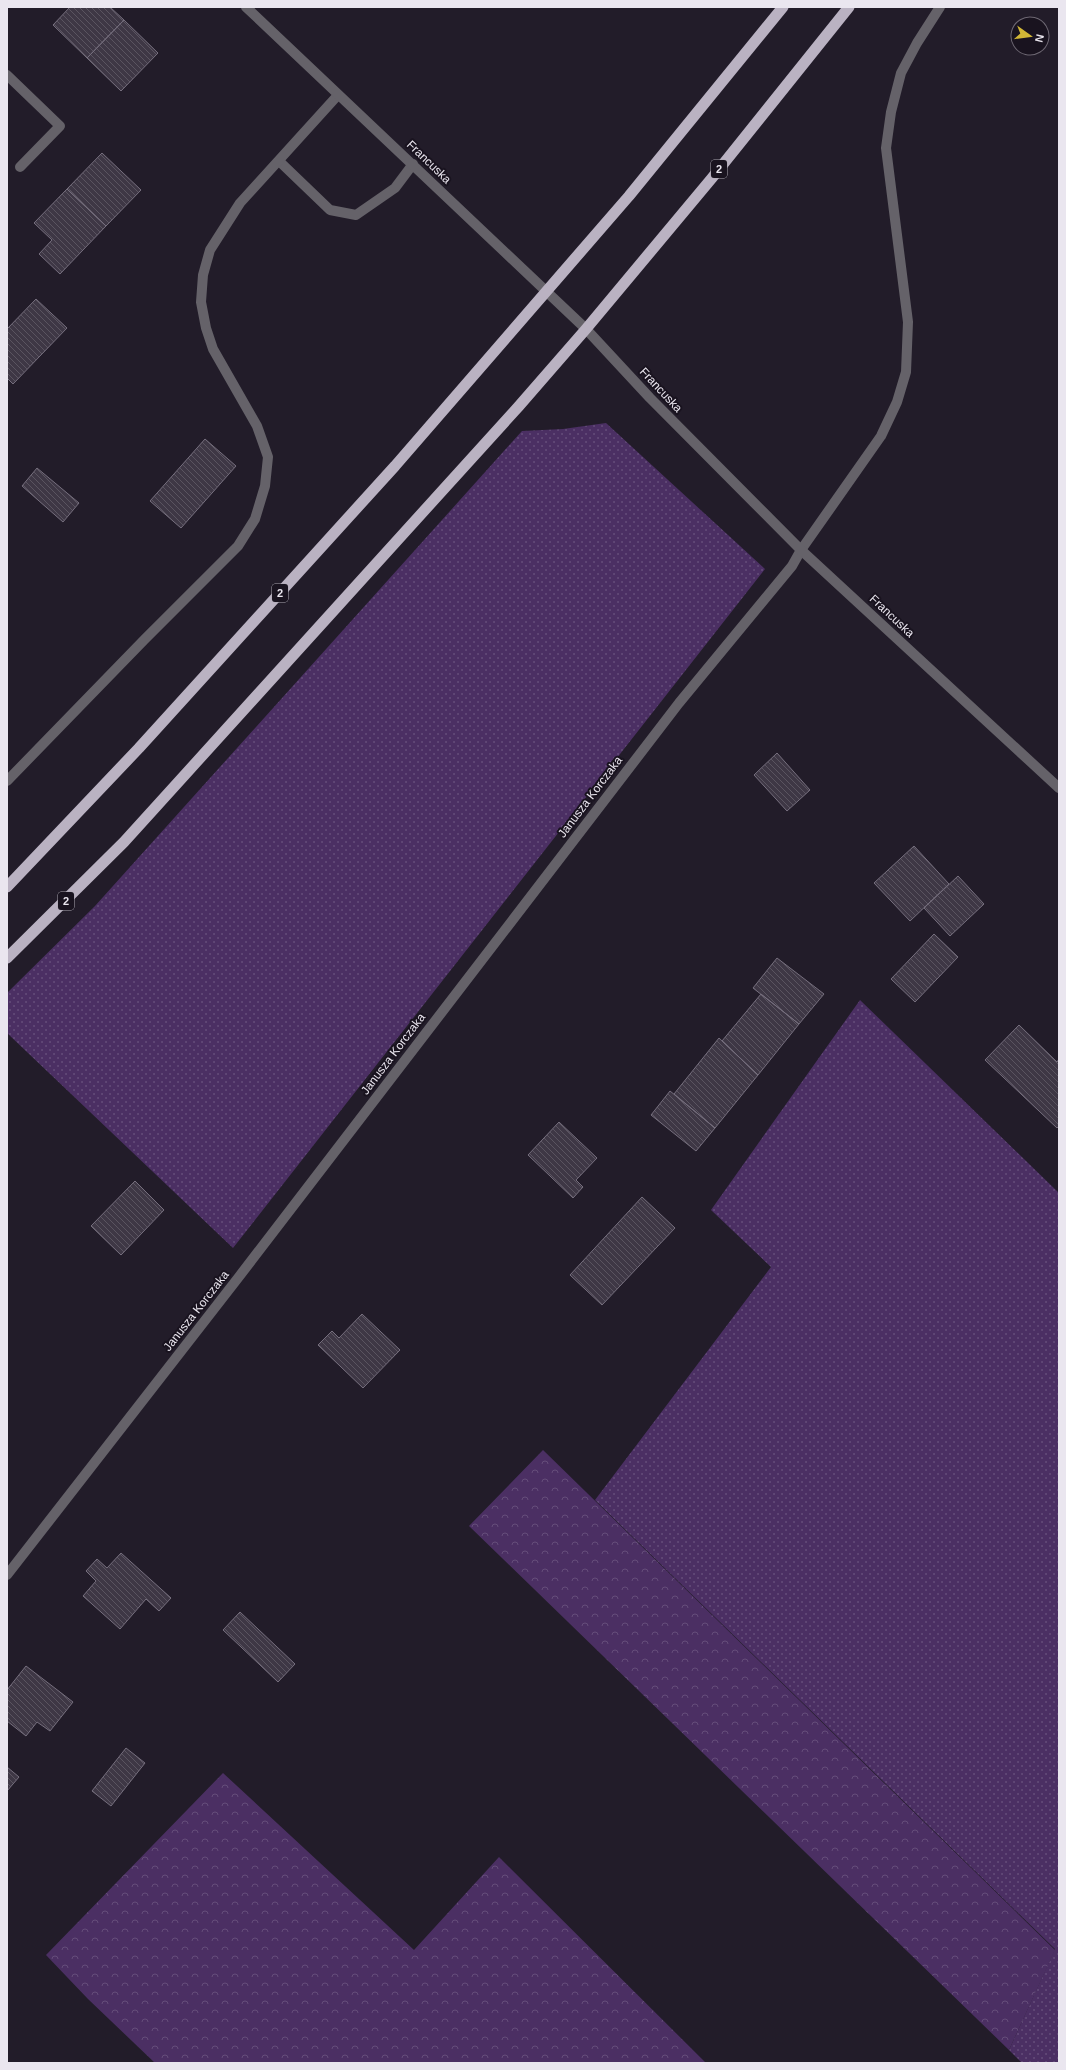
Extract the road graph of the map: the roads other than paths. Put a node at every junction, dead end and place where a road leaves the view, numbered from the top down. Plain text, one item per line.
1 (246, 7) edge
2 (783, 7) edge
3 (849, 7) edge
4 (940, 7) edge
5 (7, 74) edge
6 (338, 95) junction
7 (279, 161) junction
8 (413, 164) junction
9 (20, 167) dead end
10 (546, 293) junction
11 (586, 329) junction
12 (801, 550) junction
13 (7, 781) edge
14 (1059, 788) edge
15 (7, 887) edge
16 (7, 958) edge
17 (7, 1575) edge

1 - 6 street, Francuska
2 - 10 highway, 2
3 - 11 highway, 2
4 - 12 street, Janusza Korczaka
5 - 9 street
6 - 7 street
6 - 8 street, Francuska
7 - 8 street
7 - 13 street
8 - 10 street, Francuska
10 - 11 street, Francuska
10 - 15 highway, 2
11 - 12 street, Francuska
11 - 16 highway, 2
12 - 14 street, Francuska
12 - 17 street, Janusza Korczaka

